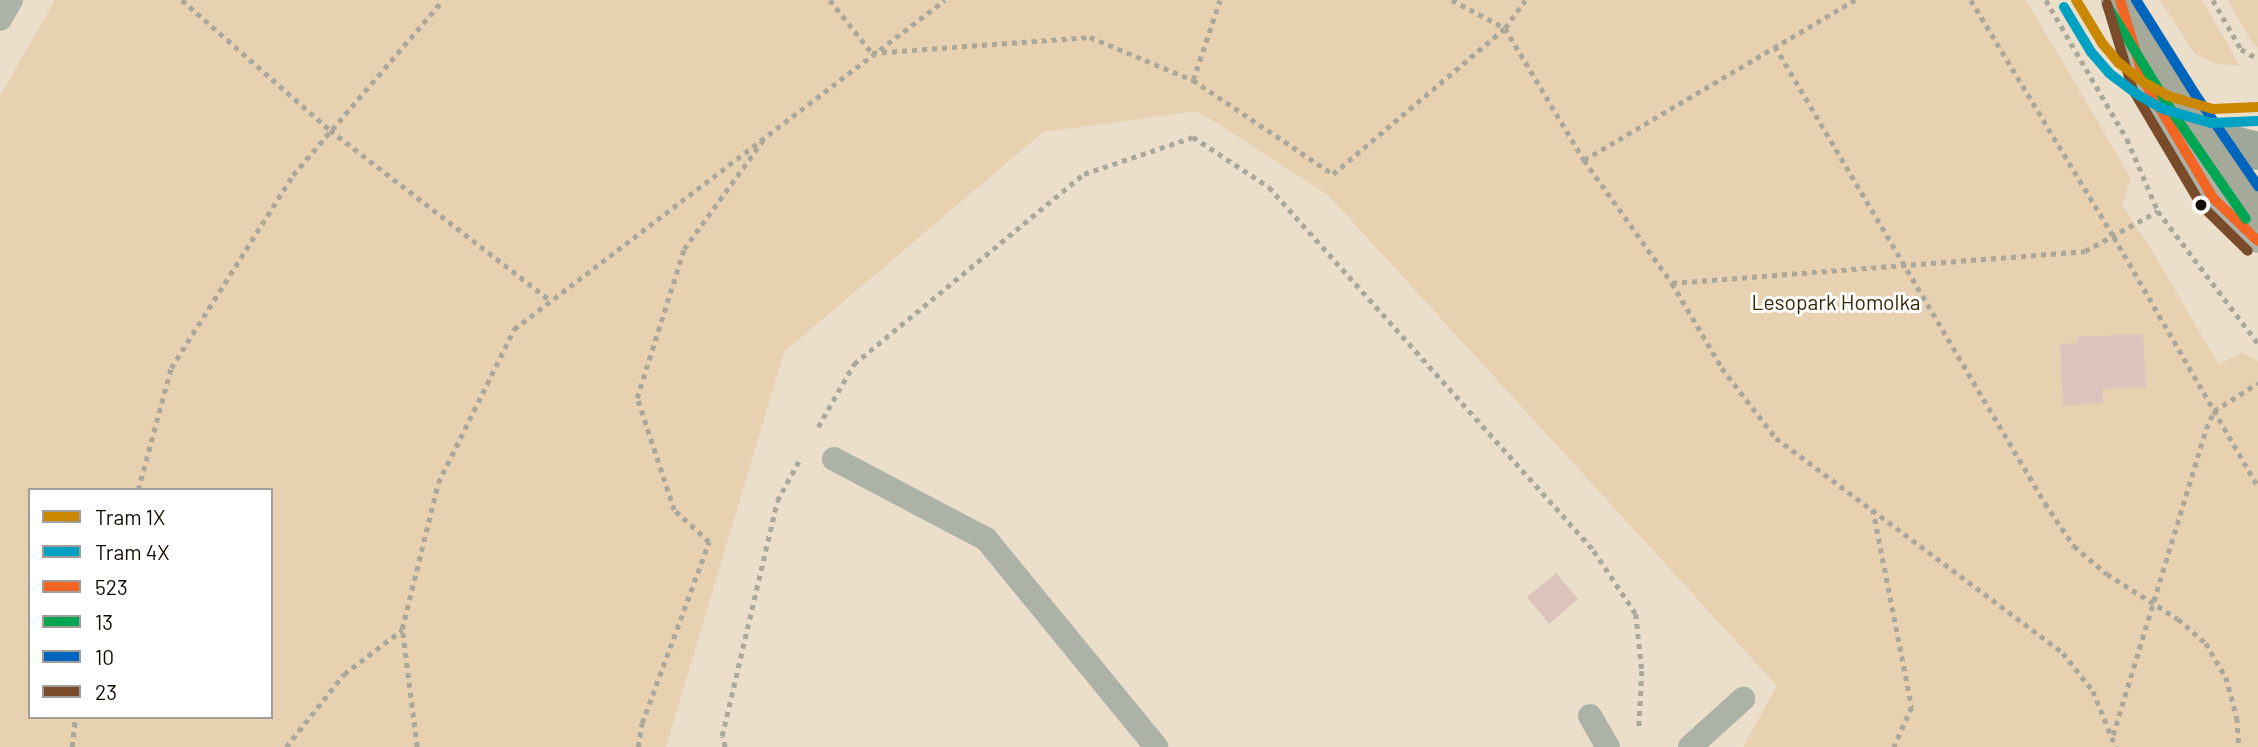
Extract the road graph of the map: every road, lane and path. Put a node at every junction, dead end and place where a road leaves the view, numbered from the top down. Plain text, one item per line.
1 (11, 0) edge
2 (182, 0) edge
3 (443, 0) edge
4 (830, 0) edge
5 (945, 0) edge
6 (1220, 0) edge
7 (1452, 0) edge
8 (1525, 0) edge
9 (1855, 0) edge
10 (1971, 0) edge
11 (2046, 0) edge
12 (2120, 0) edge
13 (2213, 0) edge
14 (0, 19) edge
15 (1504, 28) junction
16 (1774, 47) junction
17 (872, 53) junction
18 (2258, 59) edge
19 (1193, 80) junction
20 (330, 130) junction
21 (769, 133) junction
22 (2210, 139) junction
23 (2258, 151) edge
24 (1584, 160) junction
25 (2158, 211) junction
26 (2258, 211) edge
27 (2114, 237) junction
28 (2258, 241) edge
29 (1905, 264) junction
30 (1672, 283) junction
31 (550, 300) junction
32 (2258, 343) edge
33 (2258, 383) edge
34 (2214, 411) junction
35 (816, 433) dead end
36 (803, 455) dead end
37 (834, 459) dead end
38 (2258, 486) edge
39 (139, 488) edge
40 (1873, 508) junction
41 (2153, 604) junction
42 (402, 629) junction
43 (1743, 699) dead end
44 (1590, 716) dead end
45 (75, 719) edge
46 (1639, 734) dead end
47 (2113, 736) junction
48 (72, 747) edge
49 (286, 747) edge
50 (417, 747) edge
51 (638, 747) edge
52 (725, 747) edge
53 (1156, 747) edge
54 (1608, 747) edge
55 (1690, 747) edge
56 (1894, 747) edge
57 (2116, 747) edge
58 (2239, 747) edge

1 - 14 lane
2 - 20 path
3 - 20 path
4 - 17 path
5 - 17 path
6 - 19 path
7 - 15 path
8 - 15 path
9 - 16 path
10 - 27 path
11 - 25 path
12 - 22 main road
12 - 28 lane
13 - 18 path
15 - 19 path
15 - 24 path
16 - 24 path
16 - 29 path
17 - 19 path
17 - 21 path
20 - 31 path
20 - 39 path
21 - 31 path
21 - 51 path
22 - 23 main road
22 - 26 main road
24 - 30 path
25 - 27 path
25 - 32 path
27 - 29 path
27 - 34 path
29 - 30 path
29 - 41 path
30 - 40 path
31 - 42 path
33 - 34 path
34 - 38 path
34 - 41 path
35 - 46 path
36 - 52 path
37 - 53 lane
40 - 47 path
40 - 56 path
41 - 47 path
41 - 58 path
42 - 49 path
42 - 50 path
43 - 55 lane
44 - 54 lane
45 - 48 path
47 - 57 path

